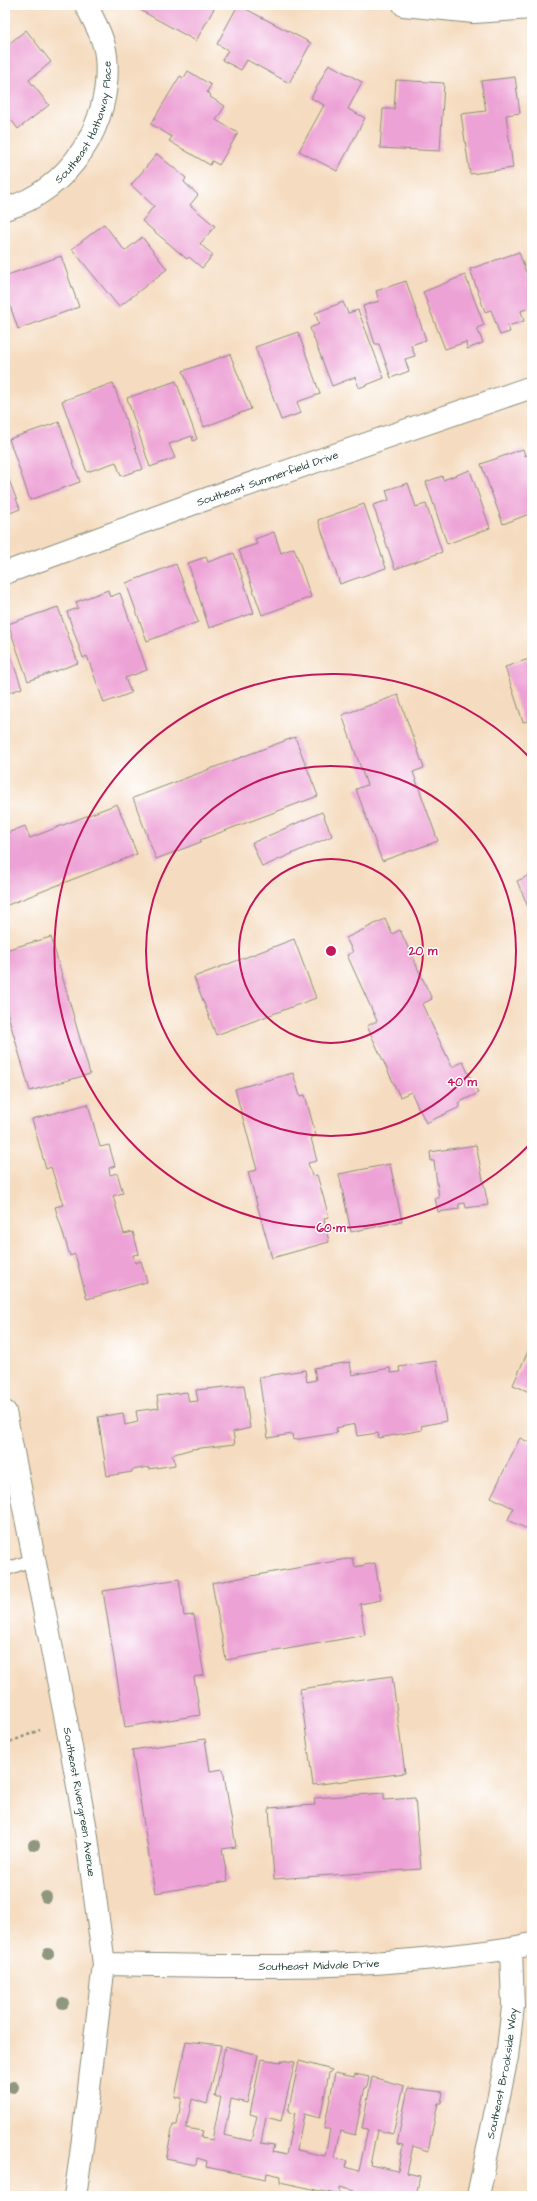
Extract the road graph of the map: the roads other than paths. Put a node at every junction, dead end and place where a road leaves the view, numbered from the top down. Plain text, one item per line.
1 (86, 5) edge
2 (404, 5) edge
3 (532, 8) edge
4 (5, 209) edge
5 (532, 387) edge
6 (5, 574) edge
7 (5, 1412) edge
8 (34, 1559) junction
9 (5, 1570) edge
10 (522, 1946) edge
11 (104, 1964) junction
12 (75, 2196) edge
13 (478, 2196) edge

1 - 4 street, Southeast Hathaway Place
2 - 3 street
5 - 6 street, Southeast Summerfield Drive
7 - 8 street, Southeast Rivergreen Avenue
8 - 9 lane
8 - 11 street, Southeast Rivergreen Avenue
10 - 11 street, Southeast Midvale Drive
10 - 13 street, Southeast Brookside Way
11 - 12 street, Southeast Rivergreen Avenue

